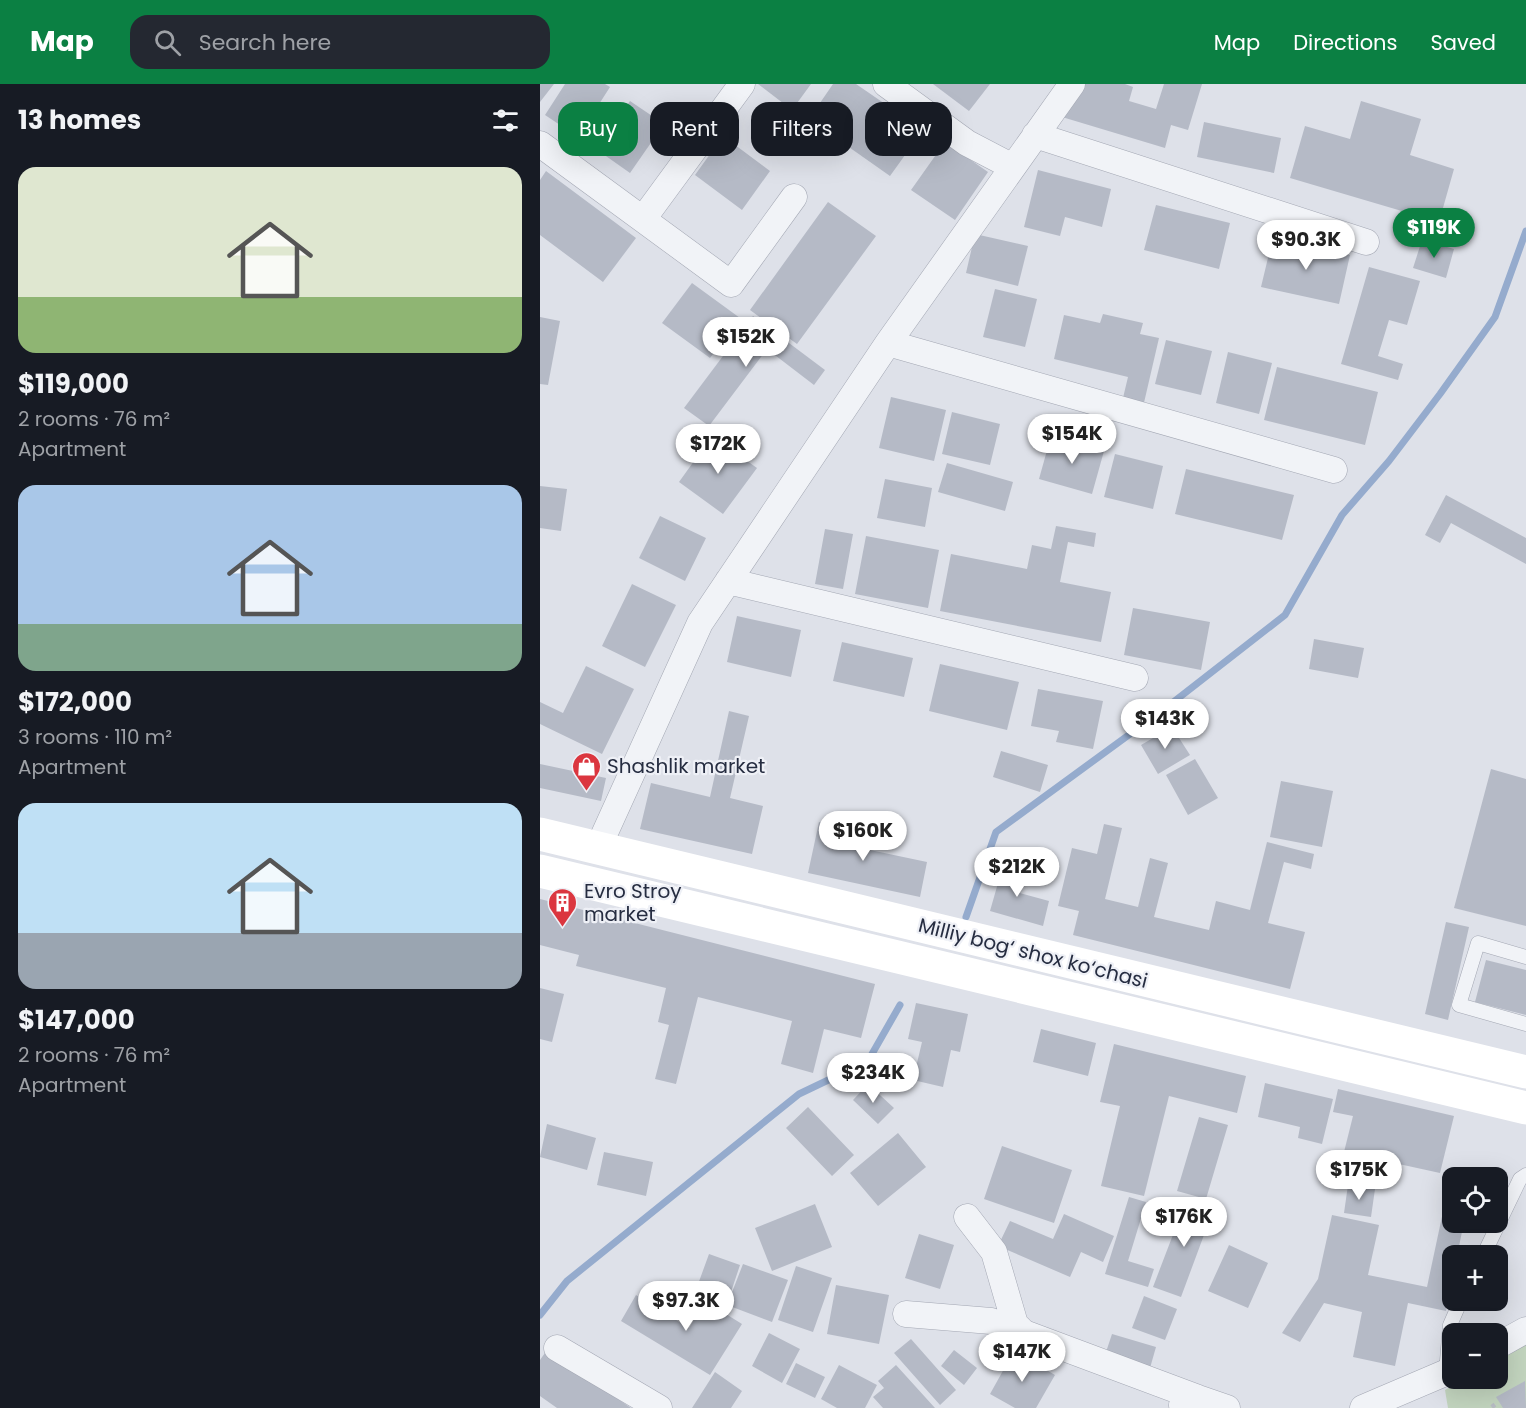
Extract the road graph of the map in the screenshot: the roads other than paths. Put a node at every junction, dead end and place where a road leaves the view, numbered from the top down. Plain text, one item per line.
1 (742, 84) edge
2 (886, 84) edge
3 (1072, 84) edge
4 (1035, 135) junction
5 (540, 144) edge
6 (1013, 167) junction
7 (794, 197) dead end
8 (643, 219) junction
9 (1366, 242) dead end
10 (888, 343) junction
11 (1334, 470) dead end
12 (728, 581) junction
13 (1136, 678) dead end
14 (540, 834) edge
15 (598, 848) junction
16 (540, 872) edge
17 (813, 901) junction
18 (805, 935) junction
19 (1526, 957) edge
20 (1141, 980) junction
21 (1133, 1014) junction
22 (1526, 1024) edge
23 (1526, 1072) edge
24 (1526, 1108) edge
25 (1526, 1175) edge
26 (967, 1217) dead end
27 (1488, 1245) edge
28 (906, 1314) dead end
29 (1526, 1330) edge
30 (1024, 1333) junction
31 (1508, 1340) edge
32 (557, 1348) dead end
33 (1442, 1375) edge
34 (1187, 1403) edge
35 (659, 1408) edge
36 (1227, 1408) edge
37 (1363, 1408) edge

1 - 8 street
2 - 6 street
3 - 4 street
4 - 6 street
4 - 9 street
5 - 8 street
6 - 10 street
7 - 8 street
10 - 11 street
10 - 12 street
12 - 13 street
12 - 15 street
14 - 15 main road, Milliy bog‘ shox ko‘chasi
15 - 17 main road, Milliy bog‘ shox ko‘chasi
16 - 18 main road, Milliy bog‘ shox ko‘chasi
17 - 18 main road
17 - 20 main road, Milliy bog‘ shox ko‘chasi
18 - 21 main road, Milliy bog‘ shox ko‘chasi
19 - 22 lane
20 - 21 main road
20 - 23 main road, Milliy bog‘ shox ko‘chasi
21 - 24 main road, Milliy bog‘ shox ko‘chasi
25 - 27 lane
26 - 30 street
28 - 30 street
29 - 31 street
30 - 34 street
32 - 35 street
33 - 37 street
34 - 36 street

